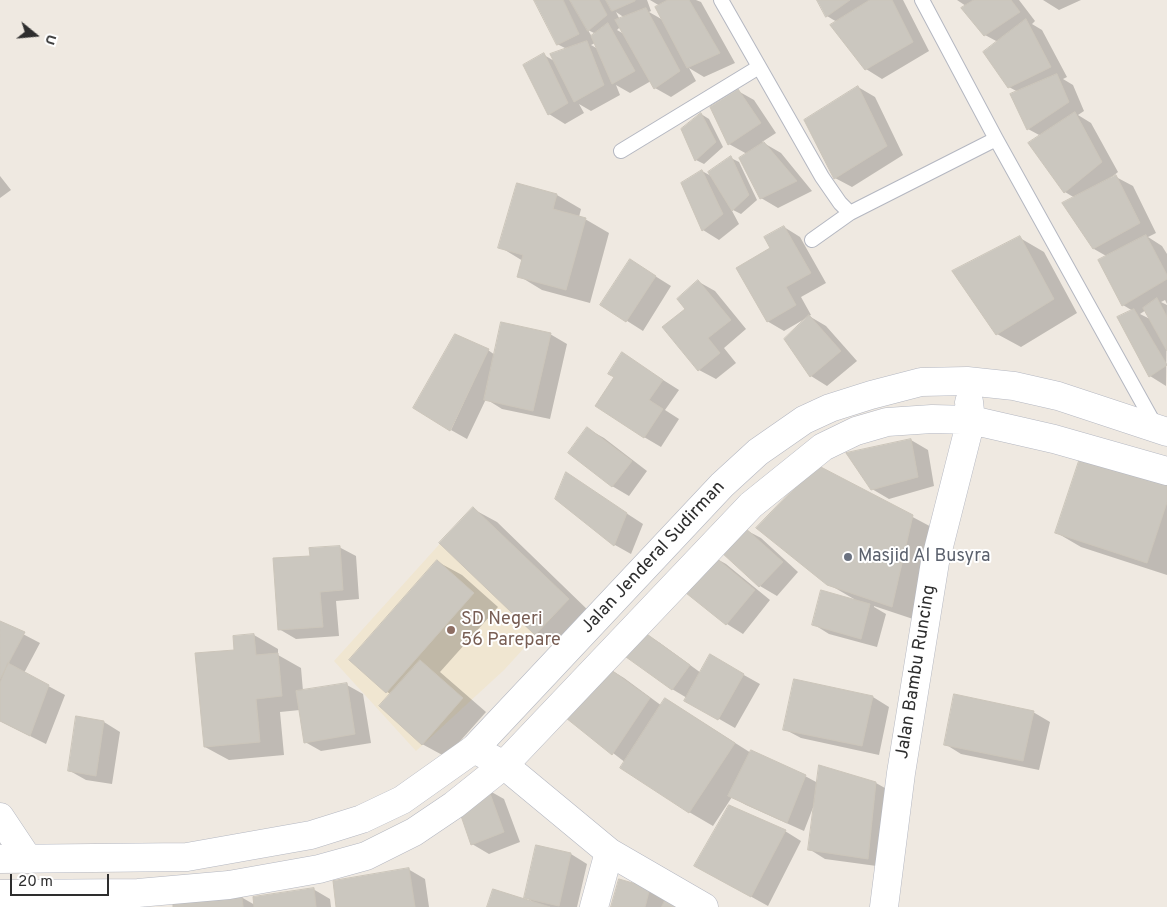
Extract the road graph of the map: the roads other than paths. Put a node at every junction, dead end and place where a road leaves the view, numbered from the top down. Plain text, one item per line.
1 (721, 0) edge
2 (922, 0) edge
3 (760, 68) junction
4 (996, 139) junction
5 (621, 151) dead end
6 (850, 213) junction
7 (812, 240) dead end
8 (966, 381) junction
9 (971, 420) junction
10 (1162, 430) edge
11 (1167, 472) edge
12 (474, 748) junction
13 (504, 765) junction
14 (0, 817) edge
15 (609, 852) junction
16 (0, 859) edge
17 (28, 859) junction
18 (0, 894) edge
19 (594, 907) edge
20 (704, 907) edge
21 (884, 907) edge

1 - 3 lane
2 - 4 lane
3 - 5 lane
3 - 6 lane
4 - 6 lane
4 - 10 lane
6 - 7 lane
8 - 9 main road, Jalan Bambu Runcing
8 - 10 main road, Jalan Jenderal Sudirman
8 - 12 main road, Jalan Jenderal Sudirman
9 - 11 main road, Jalan Jenderal Sudirman
9 - 13 main road, Jalan Jenderal Sudirman
9 - 21 main road, Jalan Bambu Runcing
12 - 13 main road
12 - 17 main road, Jalan Jenderal Sudirman
13 - 15 main road
13 - 18 main road, Jalan Jenderal Sudirman
14 - 17 main road
15 - 19 main road
15 - 20 main road
16 - 17 main road, Jalan Jenderal Sudirman

